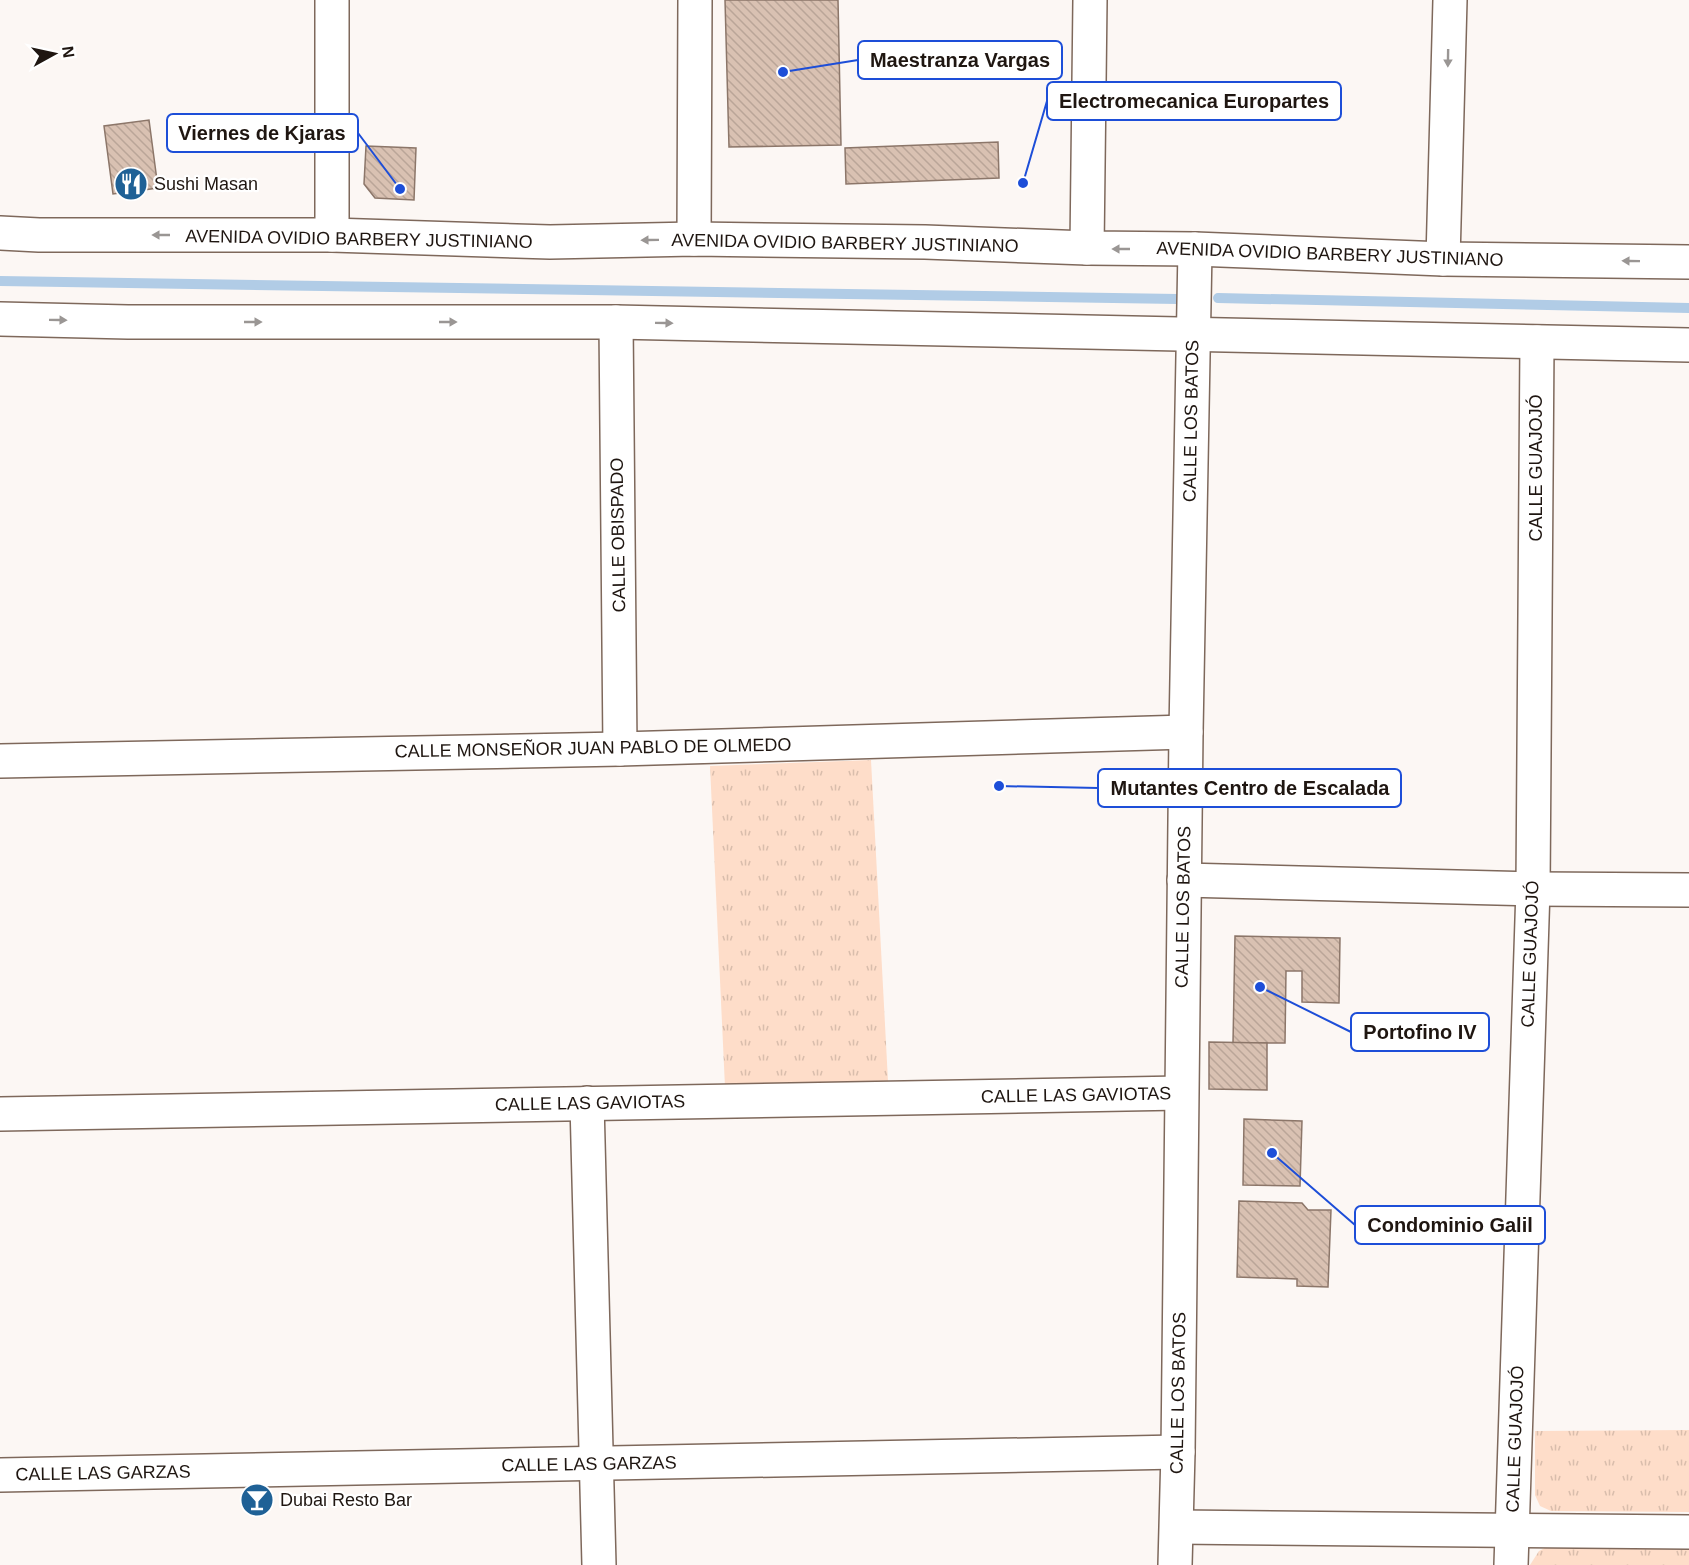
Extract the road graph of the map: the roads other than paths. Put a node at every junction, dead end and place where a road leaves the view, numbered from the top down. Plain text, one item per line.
1 (332, 0) edge
2 (695, 0) edge
3 (1089, 0) edge
4 (1450, 0) edge
5 (0, 233) edge
6 (332, 236) junction
7 (694, 239) junction
8 (1087, 248) junction
9 (1195, 249) junction
10 (1443, 259) junction
11 (1689, 261) edge
12 (0, 319) edge
13 (616, 322) junction
14 (1192, 335) junction
15 (1537, 342) junction
16 (1689, 345) edge
17 (1186, 732) junction
18 (620, 749) junction
19 (0, 761) edge
20 (1184, 880) junction
21 (1533, 889) junction
22 (1689, 890) edge
23 (1181, 1093) junction
24 (587, 1104) junction
25 (0, 1114) edge
26 (1178, 1452) junction
27 (597, 1464) junction
28 (0, 1475) edge
29 (1177, 1527) junction
30 (1512, 1529) junction
31 (1689, 1532) edge
32 (599, 1565) edge
33 (1175, 1565) edge
34 (1511, 1565) edge

1 - 6 street
2 - 7 street
3 - 8 street
4 -> 10 street
6 -> 5 street, AVENIDA OVIDIO BARBERY JUSTINIANO
7 -> 6 street, AVENIDA OVIDIO BARBERY JUSTINIANO
7 - 8 street, AVENIDA OVIDIO BARBERY JUSTINIANO
9 -> 8 street, AVENIDA OVIDIO BARBERY JUSTINIANO
9 - 10 street, AVENIDA OVIDIO BARBERY JUSTINIANO
9 - 14 street, CALLE LOS BATOS
11 -> 10 street, AVENIDA OVIDIO BARBERY JUSTINIANO
12 -> 13 street
13 -> 14 street
13 - 18 street, CALLE OBISPADO
14 - 15 street
14 - 17 street, CALLE LOS BATOS
15 - 16 street
15 - 21 street, CALLE GUAJOJÓ
17 - 18 street, CALLE MONSEÑOR JUAN PABLO DE OLMEDO
17 - 20 street, CALLE LOS BATOS
18 - 19 street, CALLE MONSEÑOR JUAN PABLO DE OLMEDO
20 - 21 street
20 - 23 street, CALLE LOS BATOS
21 - 22 street
21 - 30 street, CALLE GUAJOJÓ
23 - 24 street, CALLE LAS GAVIOTAS
23 - 26 street, CALLE LOS BATOS
24 - 25 street, CALLE LAS GAVIOTAS
24 - 27 street
26 - 27 street, CALLE LAS GARZAS
26 - 29 street, CALLE LOS BATOS
27 - 28 street, CALLE LAS GARZAS
27 - 32 street
29 - 30 street
29 - 33 street, CALLE LOS BATOS
30 - 31 street
30 - 34 street, CALLE GUAJOJÓ

